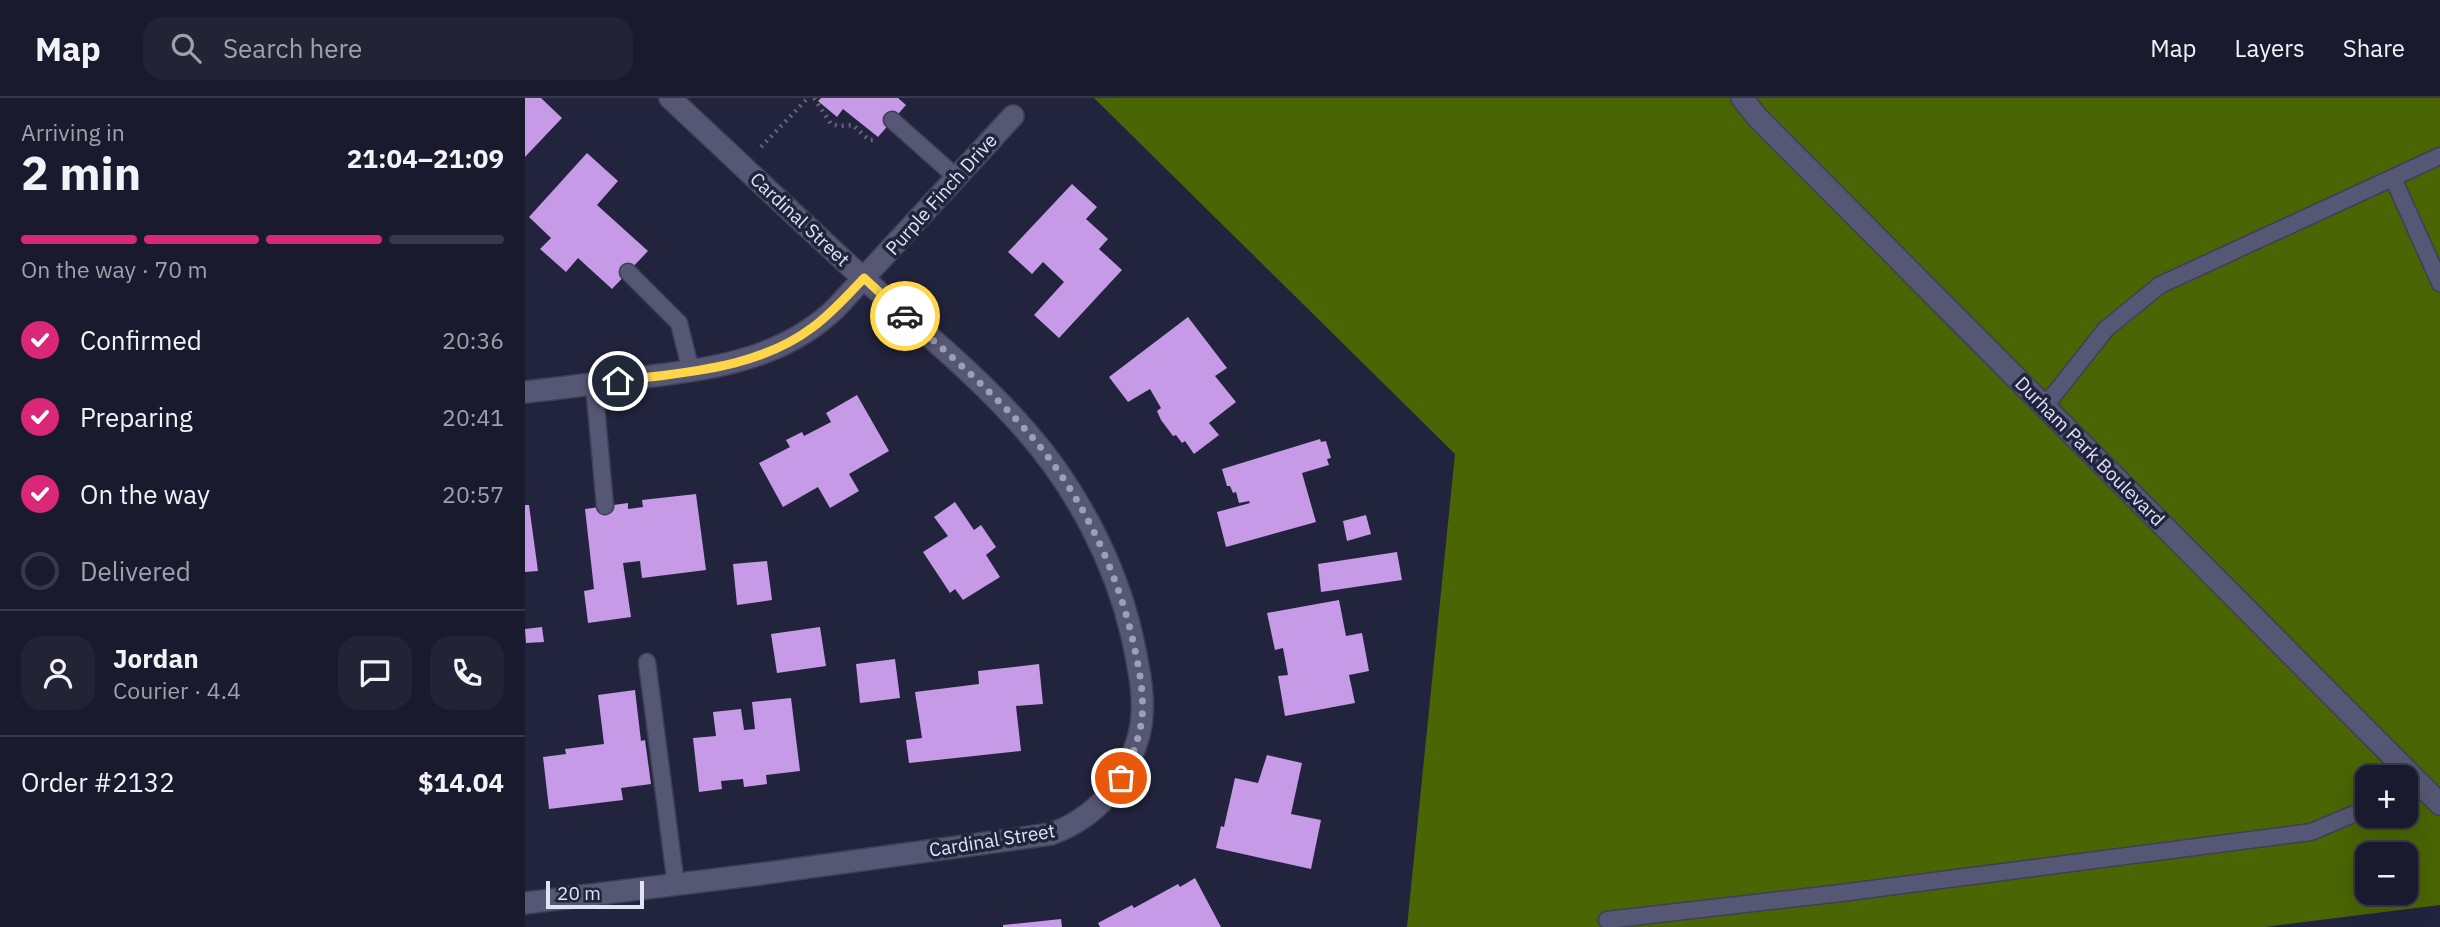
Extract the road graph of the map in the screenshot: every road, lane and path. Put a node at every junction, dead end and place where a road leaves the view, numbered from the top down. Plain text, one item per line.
1 (670, 98) edge
2 (808, 98) edge
3 (814, 98) edge
4 (1742, 98) edge
5 (1013, 116) dead end
6 (895, 122) joint
7 (2440, 156) edge
8 (743, 166) junction
9 (956, 177) junction
10 (2393, 177) junction
11 (628, 272) dead end
12 (864, 278) junction
13 (2440, 283) edge
14 (691, 371) junction
15 (594, 384) junction
16 (525, 392) edge
17 (2045, 406) junction
18 (605, 506) dead end
19 (647, 662) dead end
20 (2391, 765) edge
21 (2418, 791) edge
22 (2440, 804) edge
23 (2355, 813) edge
24 (676, 885) junction
25 (525, 903) edge
26 (1607, 920) dead end

1 - 8 street, Cardinal Street
2 - 8 path
3 - 6 path
4 - 17 street, Durham Park Boulevard
5 - 9 street, Purple Finch Drive
6 - 9 lane
7 - 10 lane
8 - 12 street, Cardinal Street
9 - 12 street, Purple Finch Drive
10 - 13 lane
10 - 17 lane
11 - 14 lane
12 - 14 street, Purple Finch Drive
12 - 24 street, Cardinal Street
14 - 15 street, Purple Finch Drive
15 - 16 street, Purple Finch Drive
15 - 18 lane
17 - 20 street, Durham Park Boulevard
19 - 24 lane
21 - 22 street, Durham Park Boulevard
23 - 26 lane
24 - 25 street, Cardinal Street

